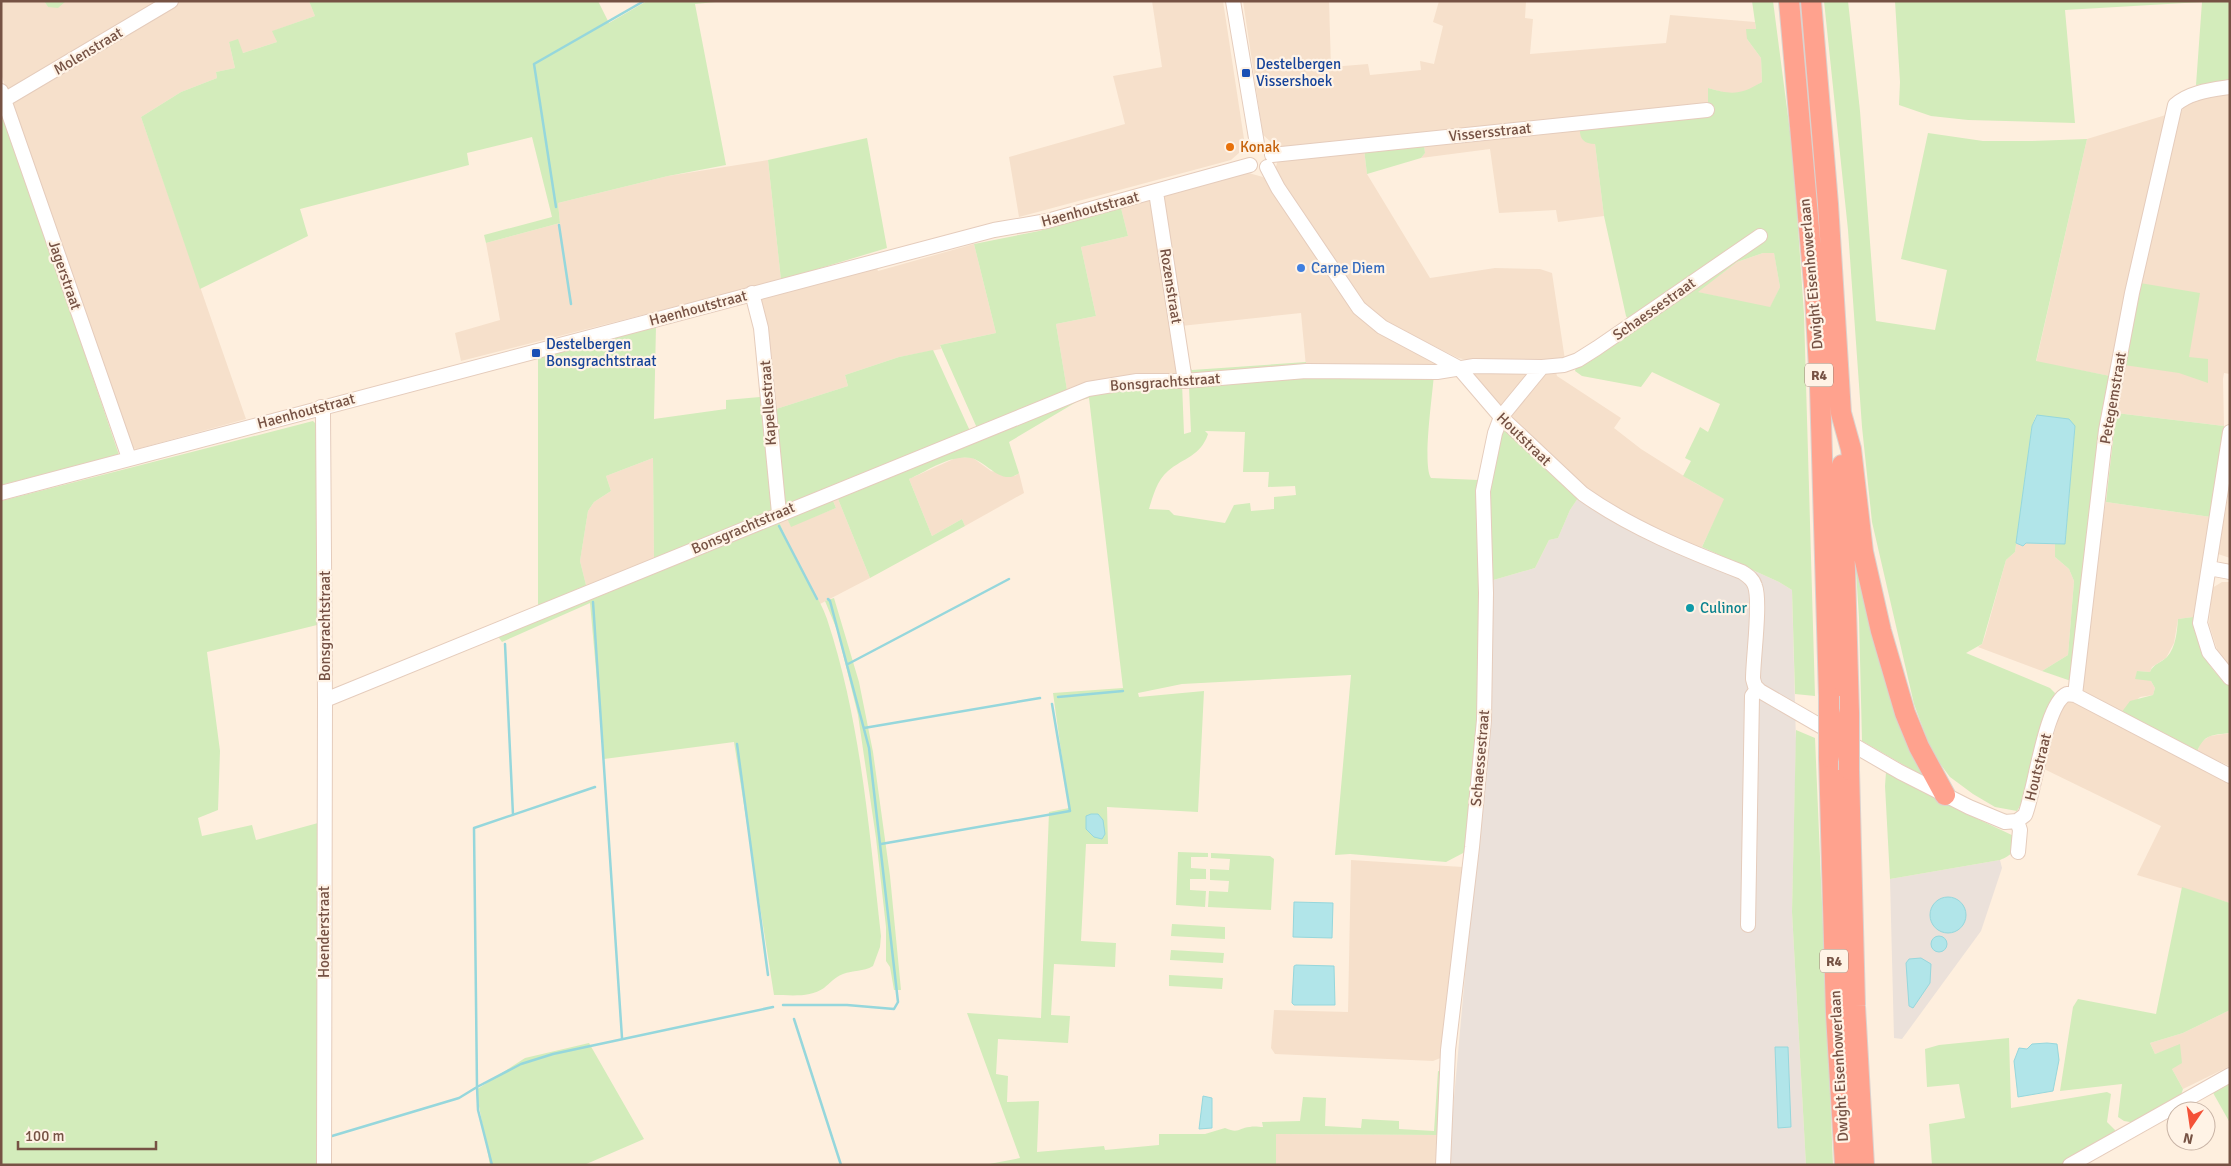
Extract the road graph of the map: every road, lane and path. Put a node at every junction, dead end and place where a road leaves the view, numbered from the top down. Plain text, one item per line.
1 (171, 1) edge
2 (1233, 1) edge
3 (1789, 1) edge
4 (1811, 1) edge
5 (2230, 87) edge
6 (3, 95) edge
7 (1707, 110) dead end
8 (1257, 144) junction
9 (1270, 161) junction
10 (1250, 165) junction
11 (1156, 192) junction
12 (1760, 236) dead end
13 (752, 293) junction
14 (1542, 367) junction
15 (1459, 368) junction
16 (1185, 380) junction
17 (321, 407) junction
18 (1841, 413) junction
19 (1501, 417) junction
20 (2230, 432) edge
21 (128, 458) junction
22 (1, 493) edge
23 (779, 513) junction
24 (2209, 568) junction
25 (2230, 572) edge
26 (2230, 678) edge
27 (1758, 689) junction
28 (2075, 695) junction
29 (325, 700) junction
30 (2230, 776) edge
31 (1945, 796) junction
32 (2017, 821) junction
33 (2018, 852) dead end
34 (1748, 925) dead end
35 (2230, 1075) edge
36 (324, 1165) edge
37 (1443, 1165) edge
38 (1845, 1165) edge
39 (1864, 1165) edge
40 (2070, 1165) edge

1 - 6 street, Molenstraat
2 - 8 street
3 - 38 highway, Dwight Eisenhowerlaan / R4, bridge
4 - 18 highway, R4
5 - 28 street, Petegemstraat
6 - 21 street, Jagerstraat
7 - 9 street, Vissersstraat
8 - 9 street
8 - 10 street
9 - 10 street
9 - 15 street, Houtstraat
10 - 11 street, Haenhoutstraat
11 - 13 street, Haenhoutstraat
11 - 16 street, Rozenstraat
12 - 14 street, Schaessestraat
13 - 17 street, Haenhoutstraat
13 - 23 street, Kapellestraat
14 - 15 street, Schaessestraat
14 - 19 street, Schaessestraat
15 - 16 street, Bonsgrachtstraat
15 - 19 street, Houtstraat
16 - 23 street, Bonsgrachtstraat
17 - 21 street, Haenhoutstraat
17 - 29 street, Bonsgrachtstraat
18 - 31 highway
18 - 39 highway, Dwight Eisenhowerlaan / R4, bridge
19 - 27 street, Houtstraat
19 - 37 street, Schaessestraat
20 - 24 street
21 - 22 street, Haenhoutstraat
23 - 29 street, Bonsgrachtstraat
24 - 25 street
24 - 26 street
27 - 31 street
27 - 34 street, Houtstraat
28 - 30 street
28 - 32 street, Houtstraat
29 - 36 street, Hoenderstraat
31 - 32 street
32 - 33 street
35 - 40 street

